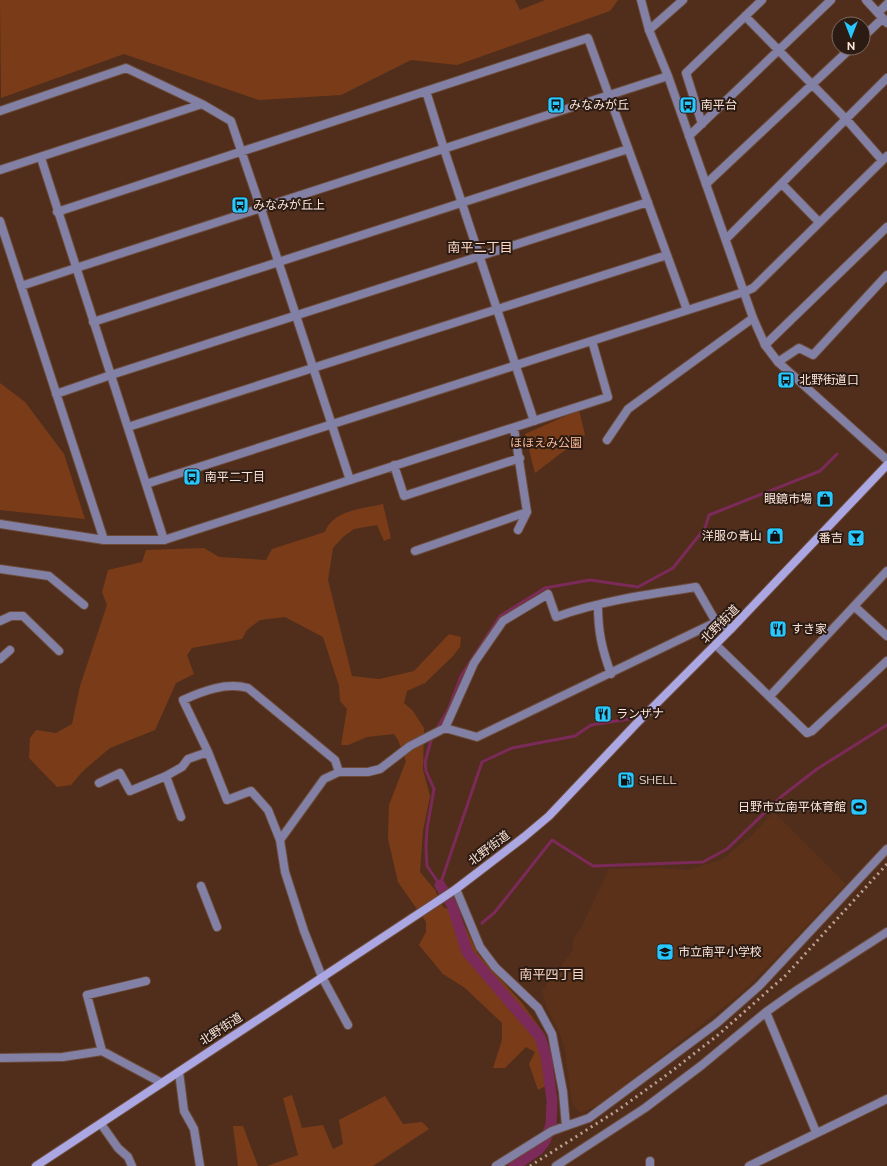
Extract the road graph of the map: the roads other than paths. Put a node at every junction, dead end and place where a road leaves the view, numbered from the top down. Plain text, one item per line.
1 (641, 0) edge
2 (683, 0) edge
3 (762, 0) edge
4 (831, 0) edge
5 (866, 0) edge
6 (887, 4) edge
7 (745, 16) junction
8 (883, 18) edge
9 (871, 29) edge
10 (649, 30) junction
11 (778, 50) junction
12 (842, 56) edge
13 (668, 76) junction
14 (887, 78) edge
15 (812, 84) junction
16 (426, 91) junction
17 (609, 95) junction
18 (202, 104) junction
19 (0, 111) edge
20 (846, 119) junction
21 (702, 124) junction
22 (690, 136) junction
23 (444, 149) junction
24 (628, 149) junction
25 (241, 151) junction
26 (41, 158) junction
27 (885, 158) edge
28 (0, 170) edge
29 (706, 184) junction
30 (782, 184) junction
31 (648, 202) junction
32 (462, 203) junction
33 (260, 209) junction
34 (57, 212) junction
35 (0, 221) edge
36 (819, 222) junction
37 (886, 230) edge
38 (726, 239) junction
39 (667, 254) junction
40 (480, 257) junction
41 (278, 262) junction
42 (76, 268) junction
43 (887, 275) edge
44 (21, 286) junction
45 (744, 292) junction
46 (498, 310) junction
47 (687, 310) junction
48 (296, 316) junction
49 (753, 318) junction
50 (94, 322) junction
51 (592, 341) junction
52 (765, 345) junction
53 (778, 362) junction
54 (516, 365) junction
55 (314, 369) junction
56 (111, 374) junction
57 (56, 394) junction
58 (534, 421) junction
59 (332, 424) junction
60 (128, 427) junction
61 (514, 428) junction
62 (607, 440) dead end
63 (520, 458) junction
64 (887, 460) edge
65 (394, 465) junction
66 (887, 465) edge
67 (350, 480) junction
68 (146, 484) junction
69 (527, 512) junction
70 (0, 524) edge
71 (518, 530) dead end
72 (104, 540) junction
73 (164, 540) junction
74 (414, 551) dead end
75 (0, 569) edge
76 (887, 571) edge
77 (84, 606) dead end
78 (598, 606) junction
79 (854, 606) junction
80 (0, 621) edge
81 (716, 622) junction
82 (731, 629) junction
83 (887, 636) edge
84 (716, 645) junction
85 (10, 650) dead end
86 (59, 651) dead end
87 (0, 659) edge
88 (887, 661) edge
89 (611, 674) junction
90 (770, 696) junction
91 (441, 729) junction
92 (208, 752) junction
93 (339, 772) junction
94 (166, 776) junction
95 (99, 783) dead end
96 (181, 817) dead end
97 (280, 840) junction
98 (887, 849) edge
99 (201, 886) dead end
100 (454, 890) junction
101 (217, 928) dead end
102 (887, 932) edge
103 (322, 977) junction
104 (146, 981) dead end
105 (766, 1012) junction
106 (348, 1025) dead end
107 (102, 1051) junction
108 (0, 1058) edge
109 (178, 1072) junction
110 (162, 1083) junction
111 (887, 1099) edge
112 (101, 1124) junction
113 (566, 1126) junction
114 (816, 1132) junction
115 (36, 1166) edge
116 (132, 1166) edge
117 (200, 1166) edge
118 (496, 1166) edge
119 (556, 1166) edge
120 (749, 1166) edge

1 - 10 street
2 - 10 street
3 - 7 street
4 - 11 street
5 - 8 street
6 - 8 street
7 - 11 street
7 - 21 street
8 - 9 street
10 - 13 street
11 - 15 street
11 - 21 street
12 - 15 street
13 - 17 street
13 - 22 street
14 - 20 street
15 - 20 street
15 - 29 street
16 - 17 street
16 - 23 street
16 - 25 street
17 - 23 street
17 - 24 street
18 - 19 street
18 - 25 street
18 - 26 street
20 - 27 street
20 - 30 street
21 - 22 street
22 - 29 street
23 - 32 street
23 - 33 street
24 - 31 street
24 - 32 street
25 - 33 street
25 - 34 street
26 - 28 street
26 - 34 street
27 - 36 street
29 - 38 street
30 - 36 street
30 - 38 street
31 - 39 street
31 - 40 street
32 - 40 street
32 - 41 street
33 - 41 street
33 - 42 street
34 - 42 street
35 - 44 street
36 - 45 street
37 - 52 street
38 - 45 street
39 - 46 street
39 - 47 street
40 - 46 street
40 - 48 street
41 - 48 street
41 - 50 street
42 - 44 street
42 - 50 street
43 - 53 street
44 - 57 street
45 - 47 street
45 - 49 street
46 - 54 street
46 - 55 street
47 - 51 street
48 - 55 street
48 - 56 street
49 - 52 street
49 - 62 street
50 - 56 street
51 - 54 street
51 - 58 street
52 - 53 street
53 - 64 street
54 - 58 street
54 - 59 street
55 - 59 street
55 - 60 street
56 - 57 street
56 - 60 street
57 - 72 street
58 - 61 street
59 - 67 street
59 - 68 street
60 - 68 street
61 - 63 street
61 - 65 street
63 - 65 street
63 - 69 street
65 - 67 street
66 - 82 main road, 北野街道
67 - 73 street
68 - 73 street
69 - 71 street
69 - 74 street
70 - 72 street
72 - 73 street
75 - 77 street
76 - 79 street
78 - 81 street
78 - 89 street
78 - 91 street
79 - 83 street
79 - 90 street
80 - 86 street
81 - 82 street
81 - 89 street
82 - 84 main road, 北野街道
84 - 90 street
84 - 100 main road, 北野街道
85 - 87 street
88 - 90 street
89 - 91 street
91 - 93 street
92 - 93 street
92 - 94 street
92 - 97 street
93 - 97 street
94 - 95 street
94 - 96 street
97 - 103 street
98 - 113 street
99 - 101 street
100 - 103 main road, 北野街道
100 - 113 street
102 - 105 street
103 - 106 street
103 - 109 main road, 北野街道
104 - 107 street
105 - 114 street
105 - 119 street
107 - 108 street
107 - 110 street
109 - 110 main road, 北野街道
109 - 117 street
110 - 112 main road, 北野街道
111 - 114 street
112 - 115 main road, 北野街道
112 - 116 street
113 - 118 street
114 - 120 street

